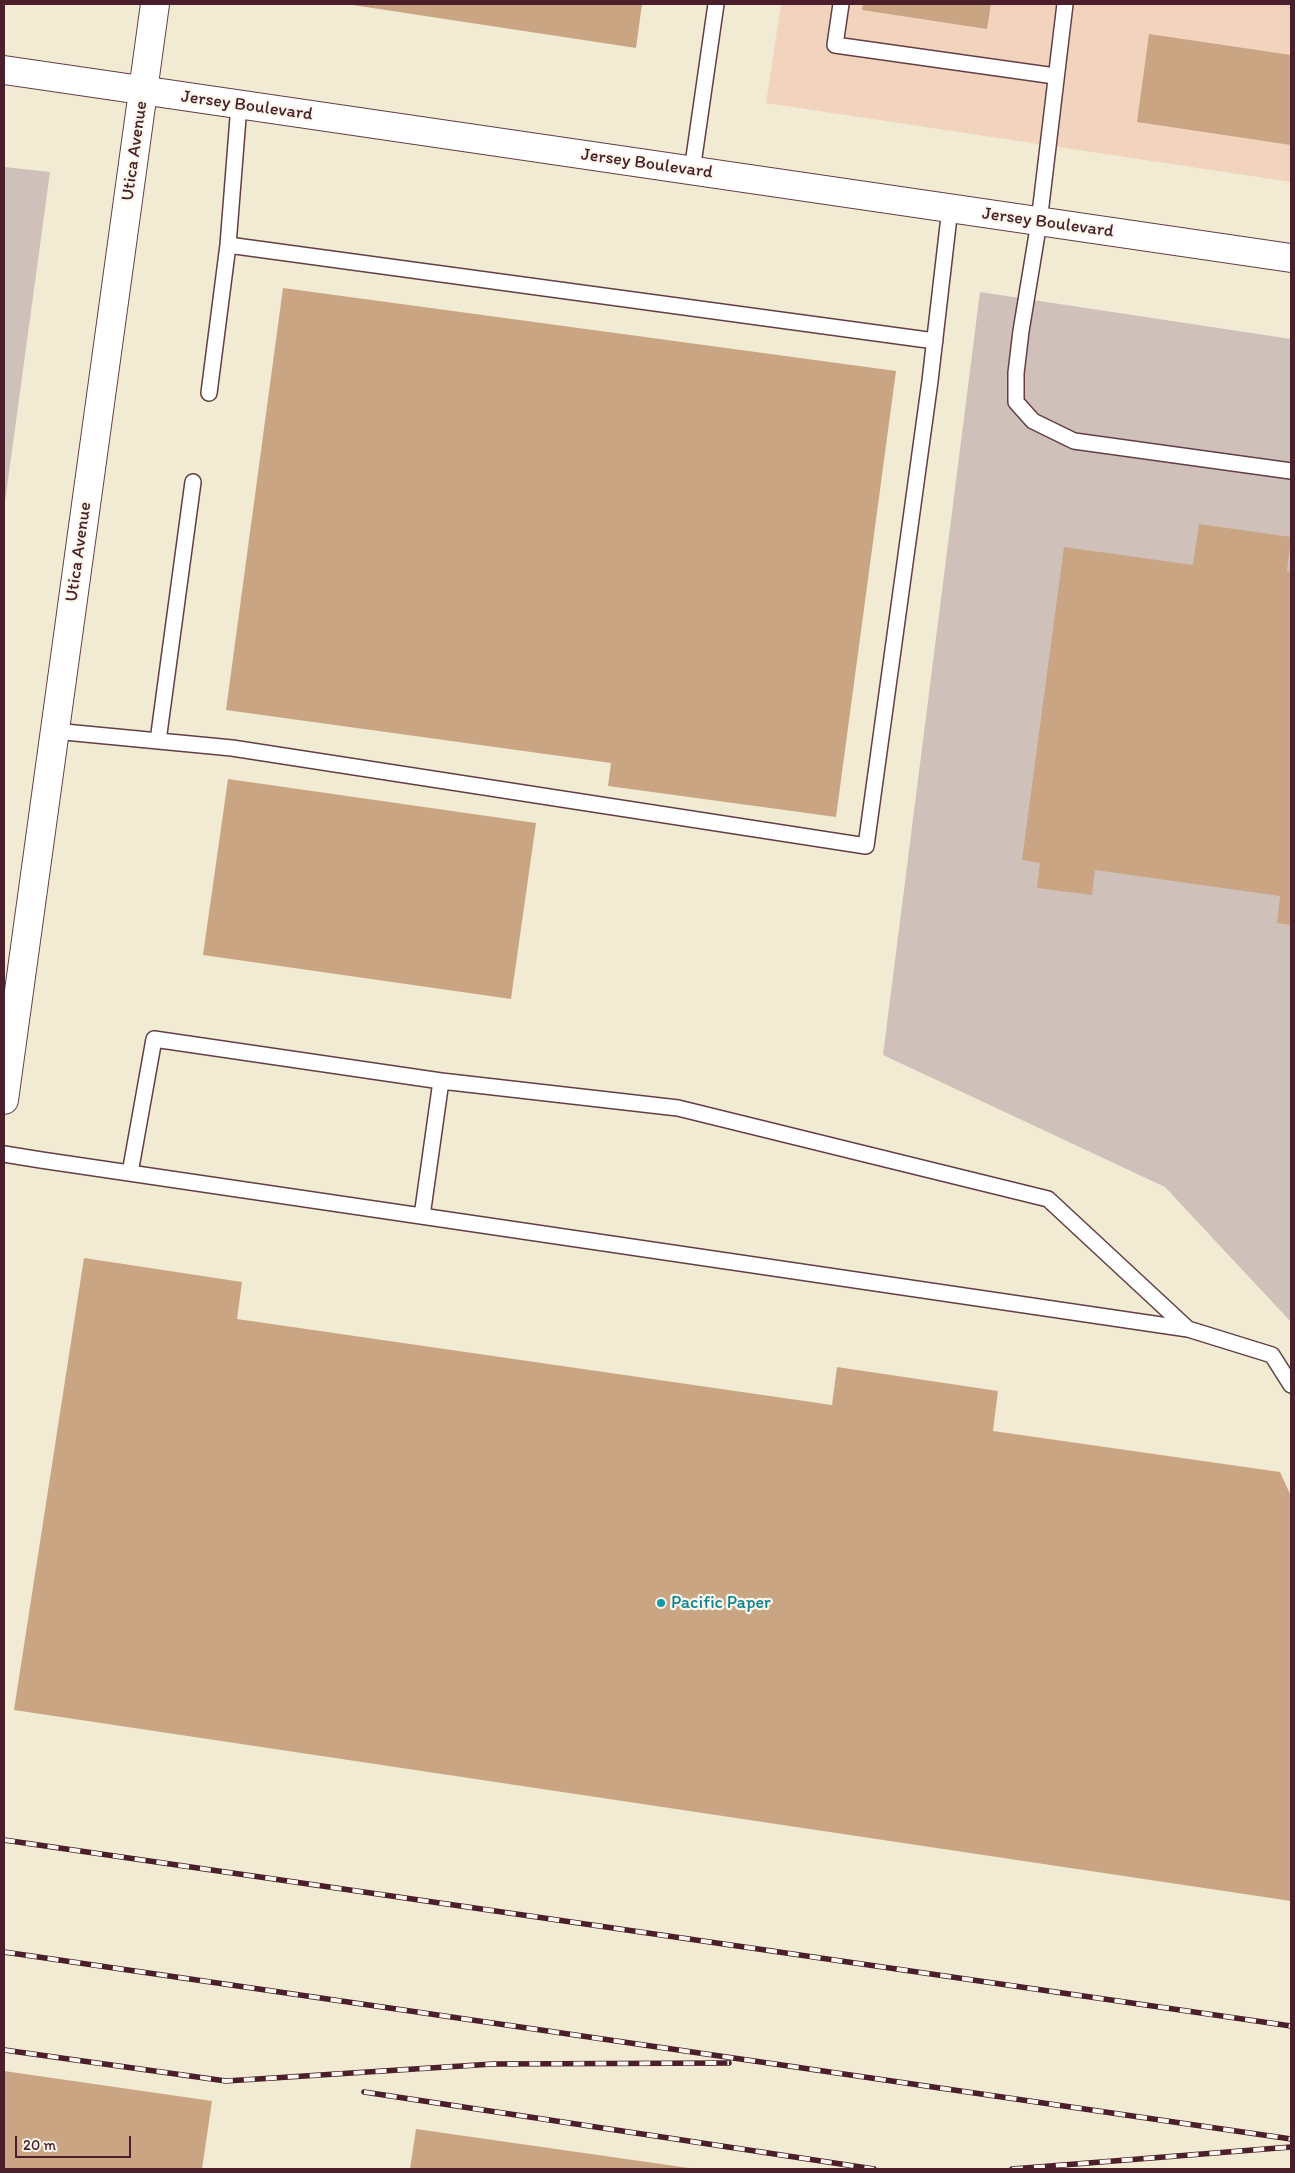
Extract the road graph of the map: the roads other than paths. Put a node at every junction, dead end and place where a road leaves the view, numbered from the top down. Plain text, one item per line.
1 (155, 4) edge
2 (716, 4) edge
3 (841, 4) edge
4 (1064, 4) edge
5 (4, 70) edge
6 (1055, 76) junction
7 (144, 90) junction
8 (239, 104) junction
9 (692, 171) junction
10 (950, 208) junction
11 (1039, 222) junction
12 (228, 245) junction
13 (1291, 258) edge
14 (935, 341) junction
15 (209, 392) dead end
16 (1291, 471) edge
17 (193, 482) dead end
18 (54, 731) junction
19 (158, 741) junction
20 (6, 1060) edge
21 (441, 1081) junction
22 (4, 1100) edge
23 (4, 1154) edge
24 (130, 1173) junction
25 (422, 1216) junction
26 (1188, 1330) junction
27 (1291, 1385) edge

1 - 7 street, Utica Avenue
2 - 9 lane
3 - 6 lane
4 - 6 lane
5 - 7 street, Jersey Boulevard
6 - 11 lane
7 - 8 street, Jersey Boulevard
7 - 18 street, Utica Avenue
8 - 9 street, Jersey Boulevard
8 - 12 lane
9 - 10 street, Jersey Boulevard
10 - 11 street, Jersey Boulevard
10 - 14 lane
11 - 13 street, Jersey Boulevard
11 - 16 lane
12 - 14 lane
12 - 15 lane
14 - 19 lane
17 - 19 lane
18 - 19 lane
18 - 20 street, Utica Avenue
20 - 22 street, Utica Avenue
21 - 24 lane
21 - 25 lane
21 - 26 lane
23 - 24 lane
24 - 25 lane
25 - 26 lane
26 - 27 lane

